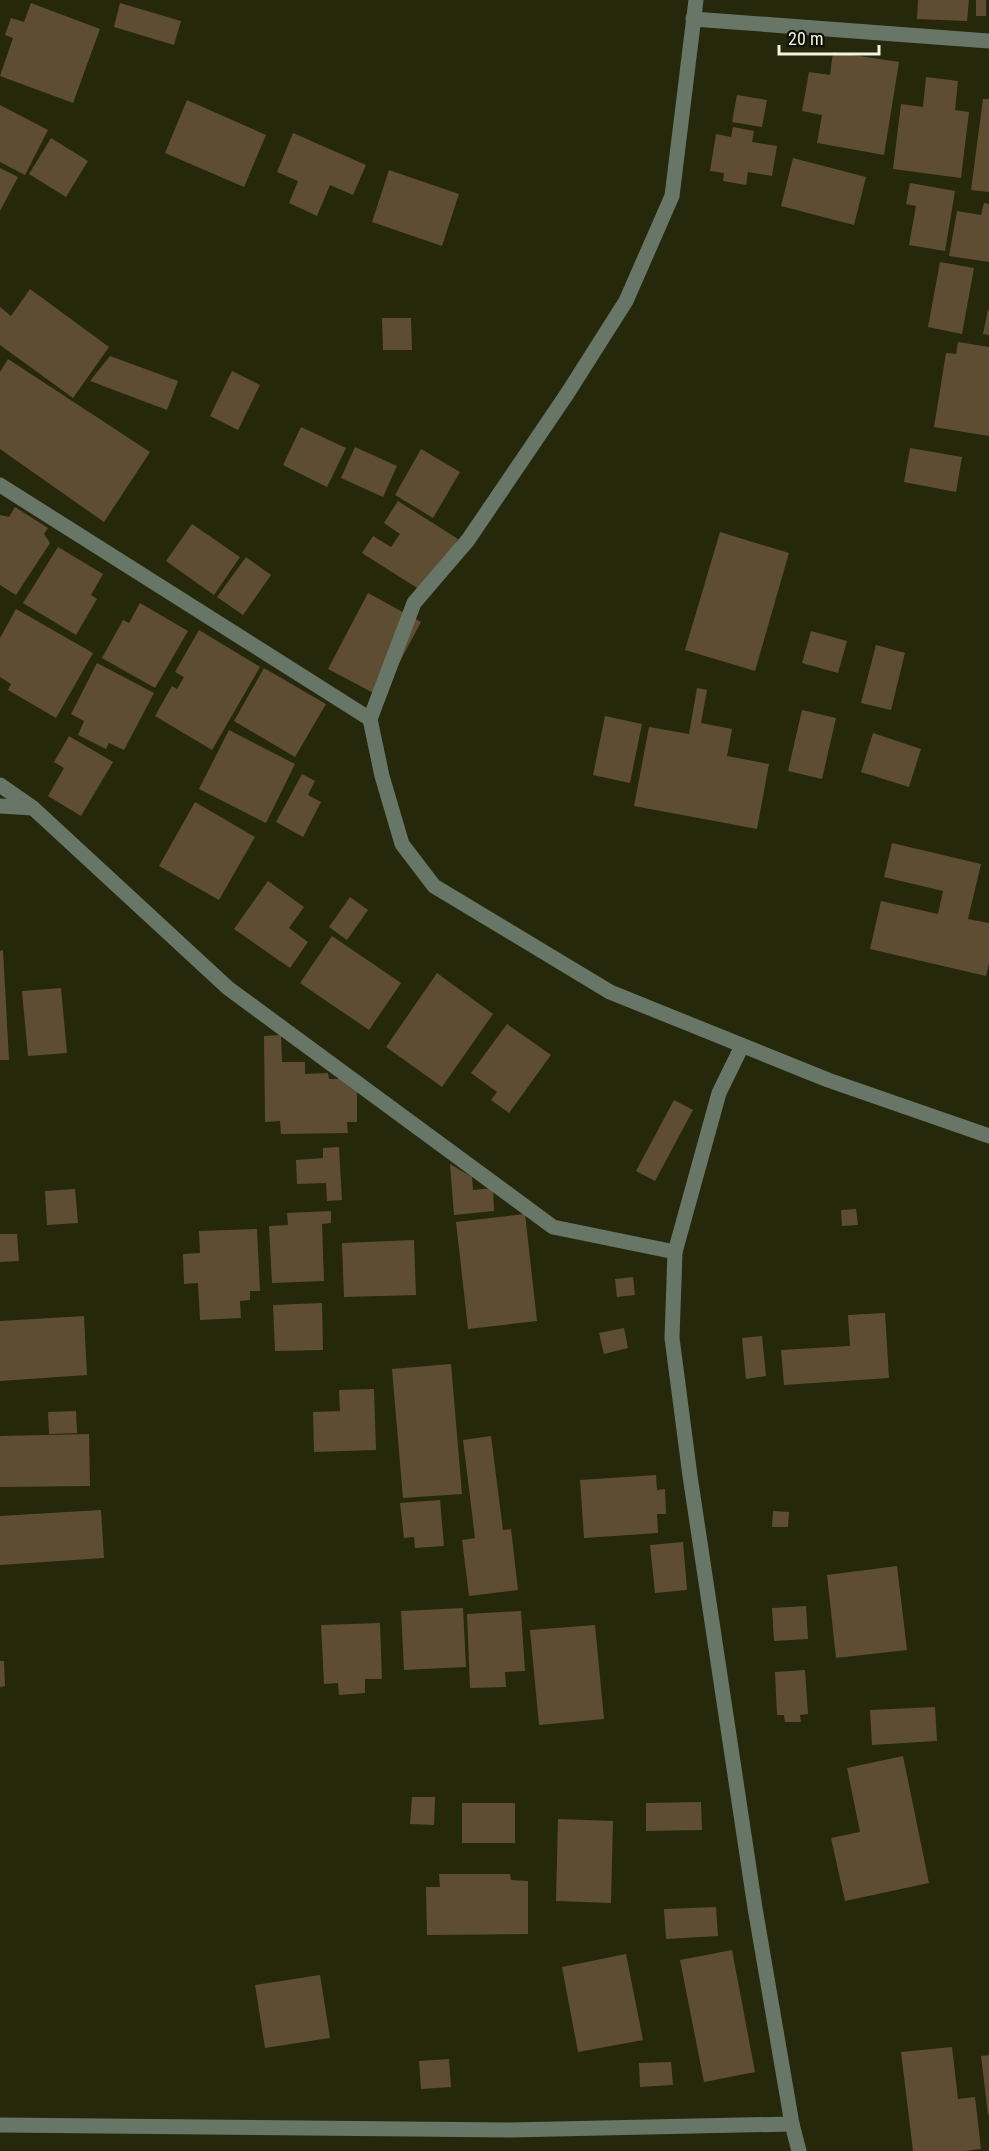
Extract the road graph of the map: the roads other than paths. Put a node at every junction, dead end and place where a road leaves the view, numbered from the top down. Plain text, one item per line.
1 (696, 0) edge
2 (693, 19) junction
3 (989, 41) edge
4 (0, 485) edge
5 (370, 719) junction
6 (0, 785) edge
7 (0, 806) edge
8 (33, 807) junction
9 (742, 1046) junction
10 (989, 1136) edge
11 (675, 1252) junction
12 (792, 2124) junction
13 (0, 2125) edge
14 (799, 2151) edge

1 - 2 street
2 - 3 street
2 - 5 street
4 - 5 street
5 - 9 street
6 - 8 street
7 - 8 street
8 - 11 street
9 - 10 street
9 - 11 street
11 - 12 street
12 - 13 street
12 - 14 street

